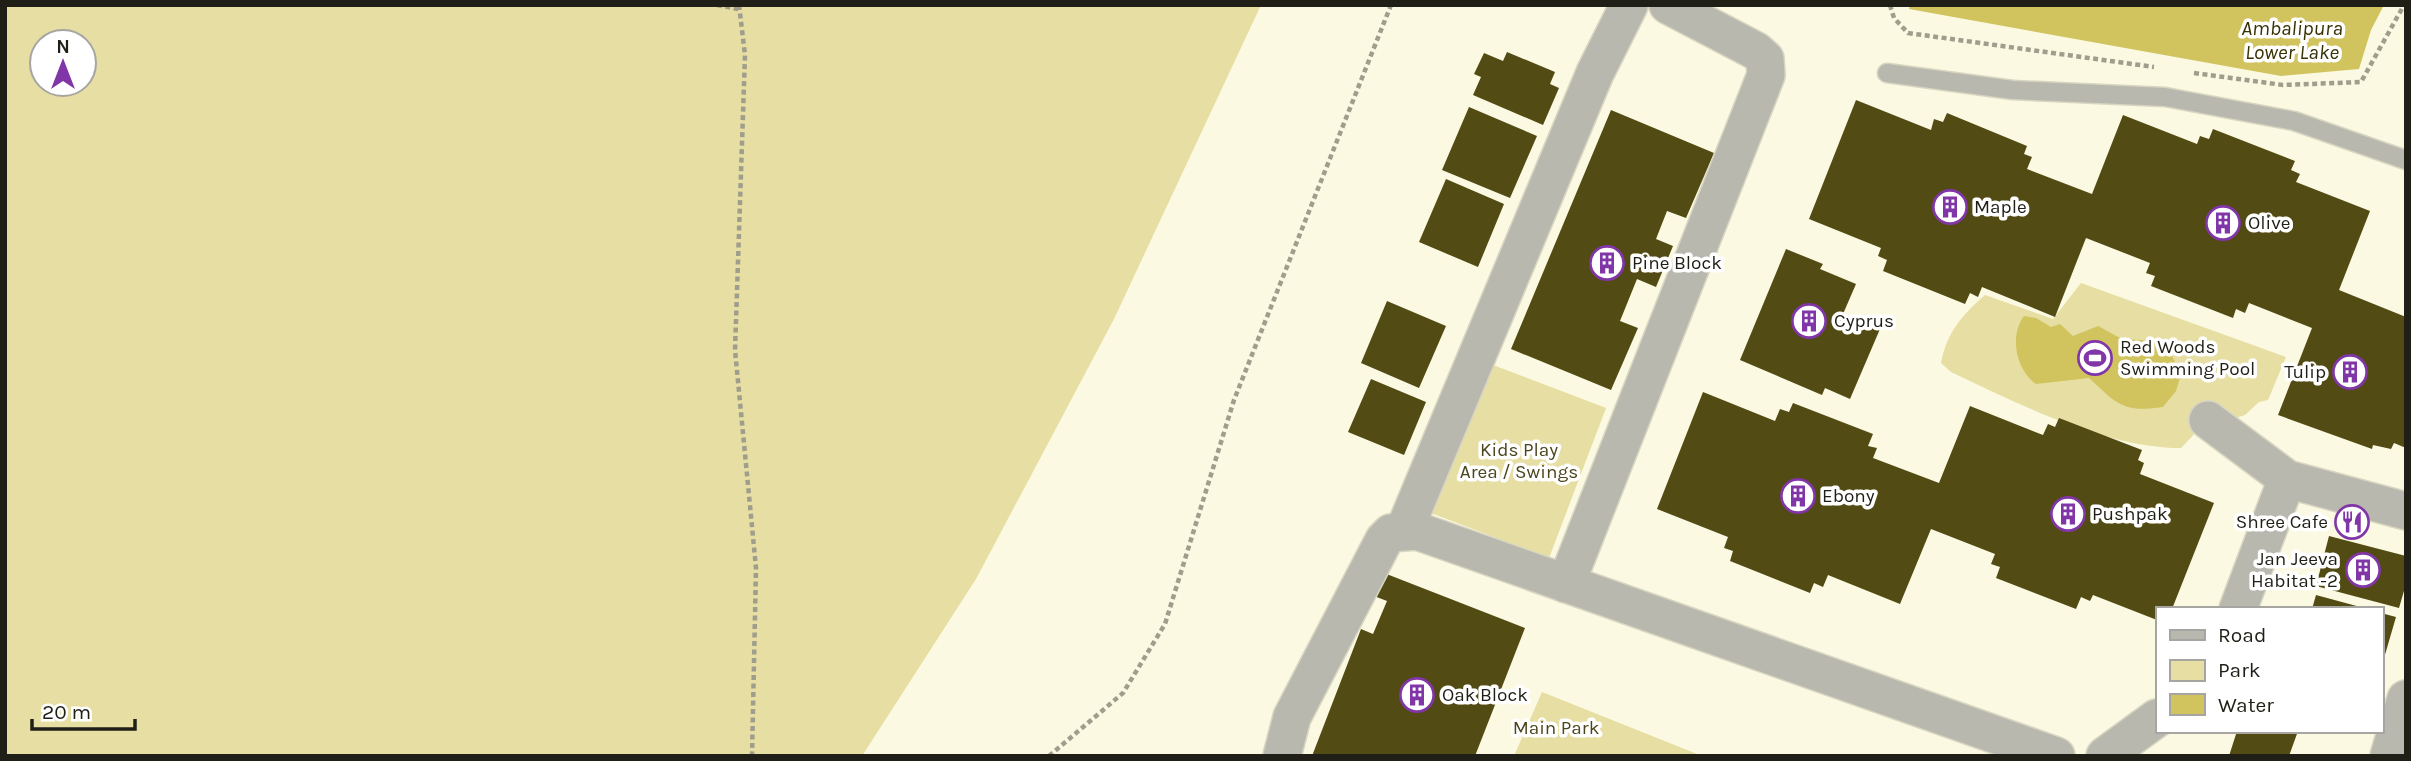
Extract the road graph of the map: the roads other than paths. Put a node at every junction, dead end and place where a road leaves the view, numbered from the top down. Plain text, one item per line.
1 (1629, 5) edge
2 (1668, 5) edge
3 (1887, 73) dead end
4 (2406, 160) edge
5 (2208, 420) dead end
6 (2287, 479) junction
7 (2406, 511) edge
8 (1404, 531) junction
9 (1566, 584) junction
10 (2239, 607) edge
11 (2406, 699) edge
12 (2156, 719) edge
13 (1282, 756) edge
14 (2056, 756) edge
15 (2105, 756) edge
16 (2389, 756) edge

1 - 8 street
2 - 9 street
3 - 4 lane
5 - 6 street
6 - 7 street
6 - 10 street
8 - 9 street
8 - 13 street
9 - 14 street
11 - 16 street
12 - 15 street

